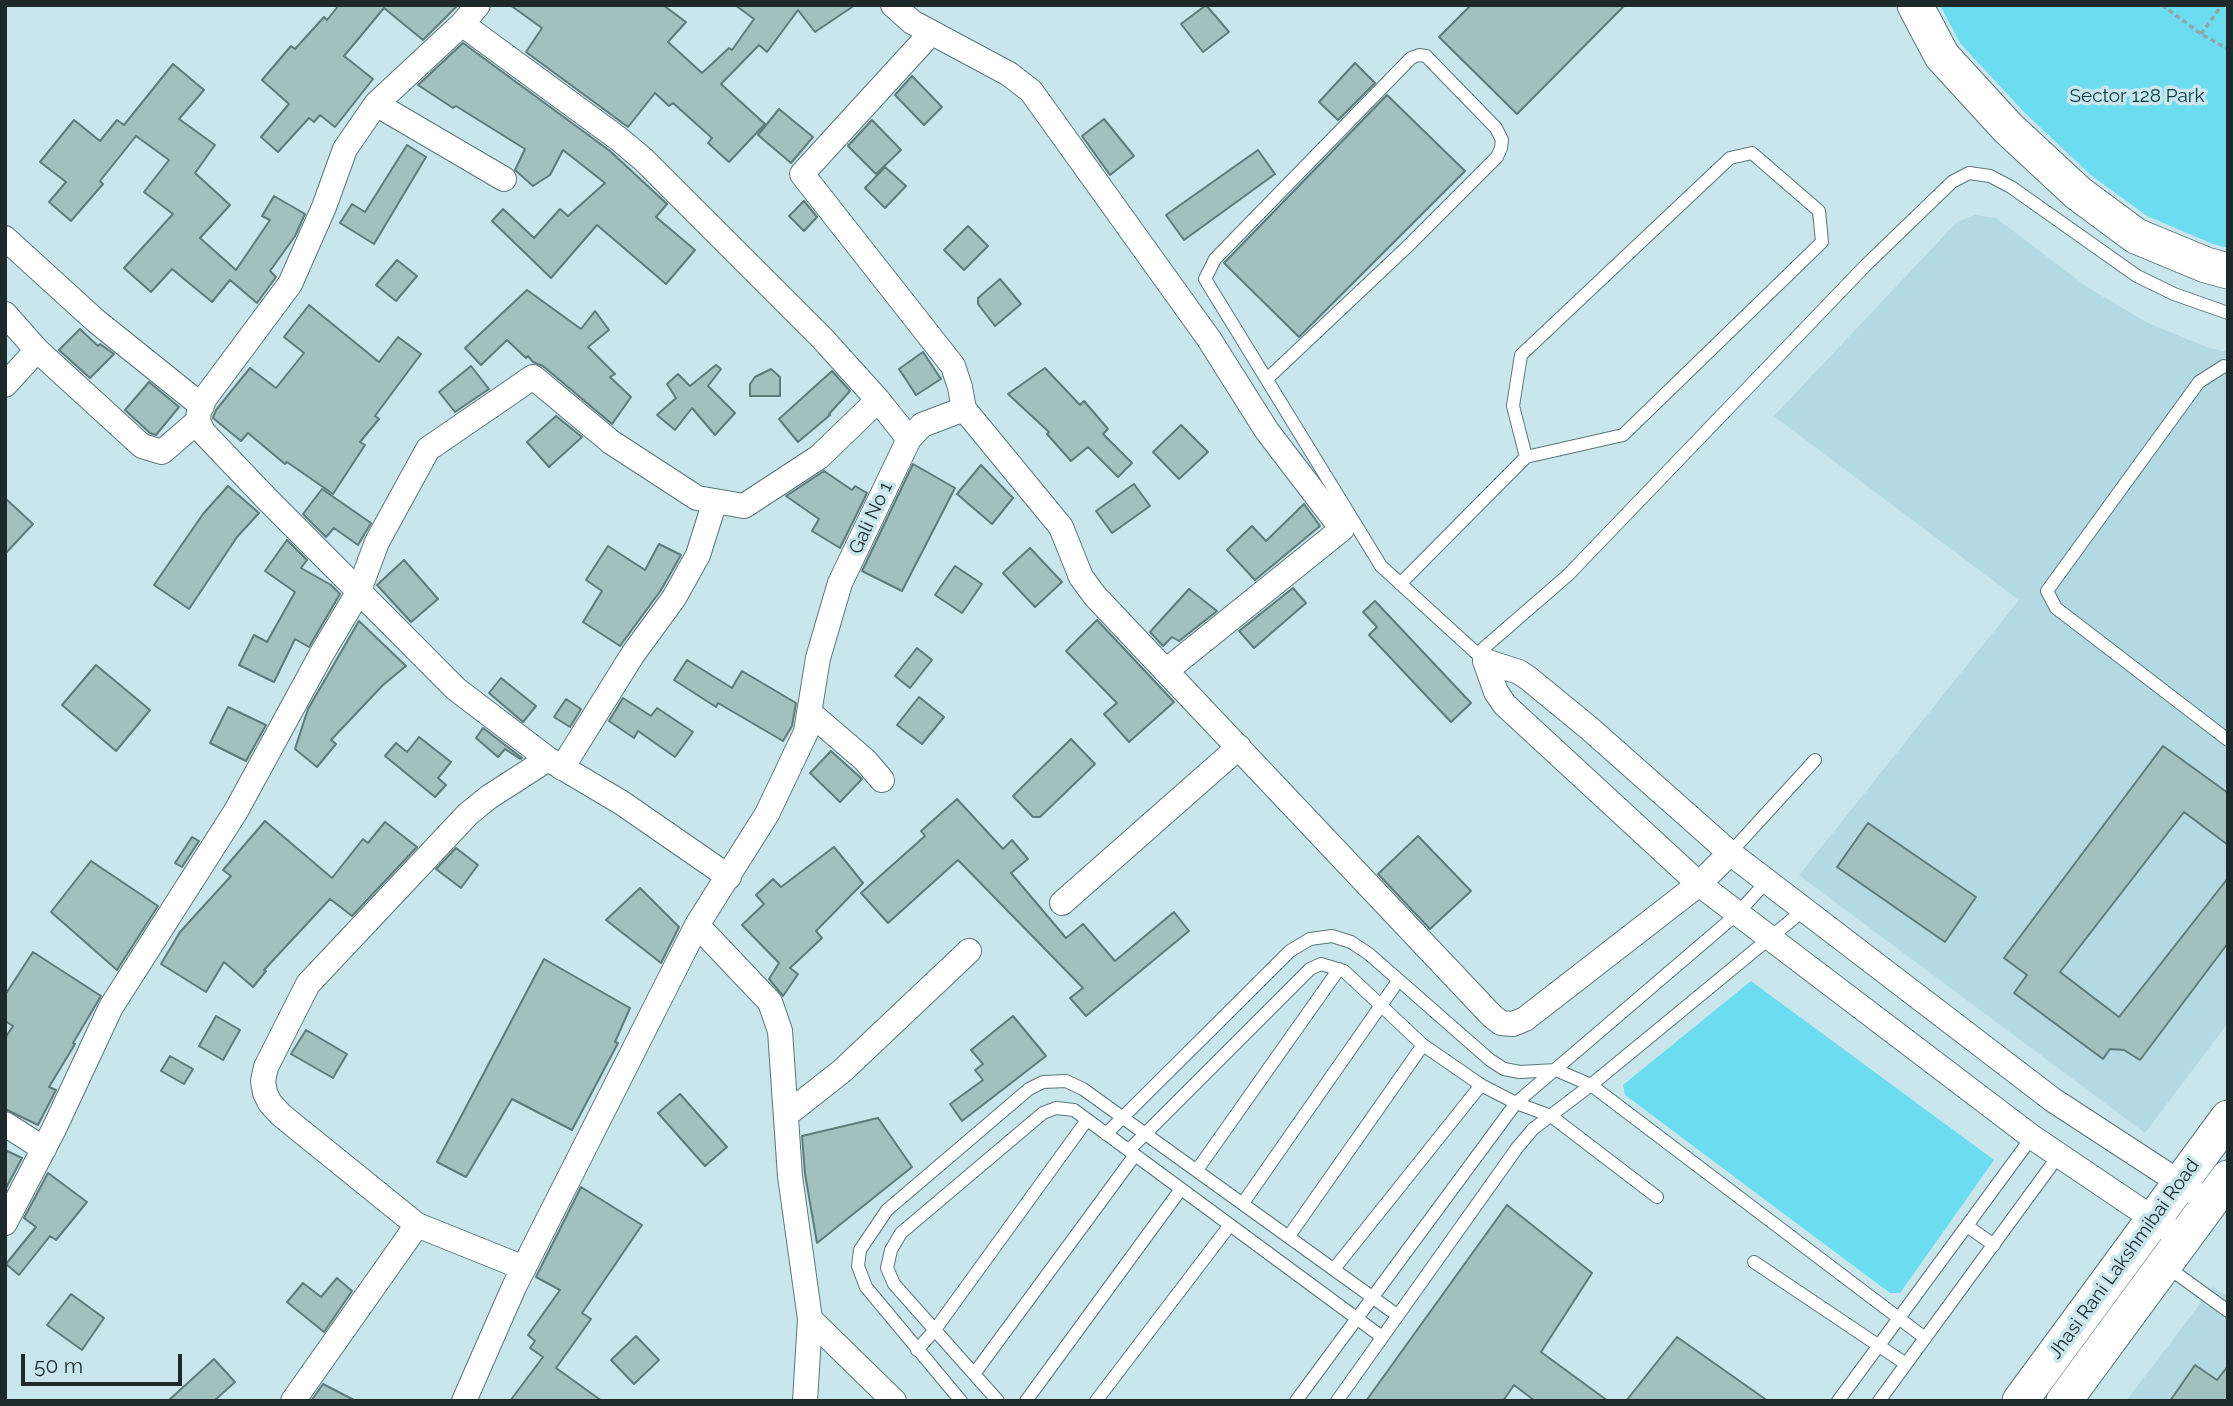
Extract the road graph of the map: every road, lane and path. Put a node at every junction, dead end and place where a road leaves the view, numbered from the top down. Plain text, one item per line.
1 (478, 5) edge
2 (894, 5) edge
3 (1915, 5) edge
4 (2162, 5) edge
5 (2222, 5) edge
6 (462, 24) junction
7 (931, 33) junction
8 (2201, 34) junction
9 (2228, 49) edge
10 (376, 104) junction
11 (504, 179) dead end
12 (5, 238) edge
13 (2228, 271) edge
14 (2228, 313) edge
15 (5, 314) edge
16 (37, 350) junction
17 (2228, 367) edge
18 (1267, 379) junction
19 (5, 385) edge
20 (878, 400) junction
21 (964, 409) junction
22 (200, 413) junction
23 (909, 439) junction
24 (1526, 457) junction
25 (715, 501) junction
26 (1400, 584) junction
27 (358, 593) junction
28 (1481, 657) junction
29 (1167, 670) junction
30 (810, 712) junction
31 (2228, 740) edge
32 (1239, 747) junction
33 (1815, 760) dead end
34 (555, 764) junction
35 (882, 780) dead end
36 (1730, 853) junction
37 (729, 877) junction
38 (1767, 881) junction
39 (1699, 884) junction
40 (1062, 903) dead end
41 (1805, 909) junction
42 (1737, 914) junction
43 (696, 925) junction
44 (1770, 938) junction
45 (969, 951) dead end
46 (1339, 969) junction
47 (1398, 981) junction
48 (1381, 1006) junction
49 (1423, 1045) junction
50 (1556, 1070) junction
51 (1481, 1085) junction
52 (1591, 1085) junction
53 (1516, 1102) junction
54 (786, 1115) junction
55 (1550, 1116) junction
56 (1124, 1118) junction
57 (2228, 1118) edge
58 (1087, 1120) junction
59 (5, 1124) edge
60 (1107, 1134) junction
61 (1146, 1134) junction
62 (2032, 1137) junction
63 (44, 1149) junction
64 (1132, 1152) junction
65 (2059, 1155) junction
66 (1197, 1170) junction
67 (2181, 1182) junction
68 (1181, 1189) junction
69 (2219, 1190) edge
70 (1657, 1197) dead end
71 (1243, 1203) junction
72 (2154, 1220) junction
73 (5, 1223) edge
74 (417, 1225) junction
75 (1230, 1225) junction
76 (1967, 1226) junction
77 (1289, 1236) junction
78 (1994, 1245) junction
79 (2174, 1252) junction
80 (1754, 1262) dead end
81 (524, 1268) junction
82 (1334, 1269) junction
83 (1372, 1296) junction
84 (2228, 1311) edge
85 (1397, 1315) junction
86 (1356, 1318) junction
87 (810, 1319) junction
88 (1898, 1319) junction
89 (934, 1331) junction
90 (1382, 1337) junction
91 (1925, 1338) junction
92 (1880, 1345) junction
93 (917, 1350) junction
94 (1906, 1364) junction
95 (974, 1374) junction
96 (2072, 1395) edge
97 (293, 1401) edge
98 (464, 1401) edge
99 (805, 1401) edge
100 (894, 1401) edge
101 (961, 1401) edge
102 (998, 1401) edge
103 (1026, 1401) edge
104 (1096, 1401) edge
105 (1296, 1401) edge
106 (1337, 1401) edge
107 (1838, 1401) edge
108 (1879, 1401) edge
109 (2020, 1401) edge

1 - 6 street
2 - 7 street
3 - 13 main road
4 - 8 path
5 - 8 path
6 - 10 street
6 - 20 street
7 - 21 street
7 - 29 street
8 - 9 path
10 - 11 street
10 - 22 street
12 - 22 street
14 - 28 lane
15 - 16 street
16 - 19 street
16 - 22 street
17 - 31 lane
18 - 18 lane
18 - 26 lane
20 - 23 street
20 - 25 street
21 - 23 street, Gali No 1
21 - 29 street
22 - 27 street
23 - 30 street, Gali No 1
24 - 24 lane
24 - 26 lane
25 - 27 street
25 - 34 street
26 - 28 lane
27 - 34 street
27 - 63 street
28 - 36 street
28 - 39 street
29 - 32 street
30 - 35 street
30 - 37 street, Gali No 1
32 - 39 street
32 - 40 street
33 - 36 lane
34 - 37 street
34 - 74 street
36 - 38 street
36 - 39 street
37 - 43 street, Gali No 1
38 - 41 street
38 - 42 lane
39 - 42 street
41 - 44 lane
41 - 67 street
42 - 44 street
42 - 50 lane
43 - 54 street
43 - 81 street, Gali No 1
44 - 52 lane
44 - 62 street
45 - 54 street
46 - 48 lane
46 - 61 lane
46 - 66 lane
47 - 48 lane
47 - 50 lane
47 - 56 lane
48 - 49 lane
48 - 71 lane
49 - 51 lane
49 - 77 lane
50 - 52 lane
50 - 53 lane
51 - 53 lane
51 - 82 lane
52 - 55 lane
52 - 88 lane
53 - 55 lane
53 - 83 lane
54 - 87 street
55 - 70 lane
55 - 85 lane
56 - 60 lane
56 - 61 lane
56 - 93 lane
57 - 67 main road, Jhasi Rani Lakshmibai Road
58 - 60 lane
58 - 89 lane
58 - 89 lane
59 - 63 street
60 - 64 lane
61 - 64 lane
61 - 66 lane
62 - 65 street
62 - 76 lane
63 - 73 street
64 - 68 lane
64 - 95 lane
65 - 72 street
65 - 78 lane
66 - 71 lane
67 - 69 street
67 - 72 main road, Jhasi Rani Lakshmibai Road
68 - 75 lane
68 - 103 lane
69 - 79 main road, Jhasi Rani Lakshmibai Road
71 - 77 lane
72 - 79 street
72 - 109 main road, Jhasi Rani Lakshmibai Road
74 - 81 street
74 - 97 street
75 - 86 lane
75 - 104 lane
76 - 78 lane
76 - 88 lane
77 - 82 lane
78 - 91 lane
79 - 84 lane
79 - 96 main road, Jhasi Rani Lakshmibai Road
80 - 92 lane
81 - 98 street, Gali No 1
82 - 83 lane
83 - 85 lane
83 - 86 lane
85 - 90 lane
86 - 90 lane
86 - 105 lane
87 - 99 street
87 - 100 street
88 - 91 lane
88 - 92 lane
89 - 93 lane
89 - 95 lane
90 - 106 lane
91 - 94 lane
92 - 94 lane
92 - 107 lane
93 - 101 lane
94 - 108 lane
95 - 102 lane

